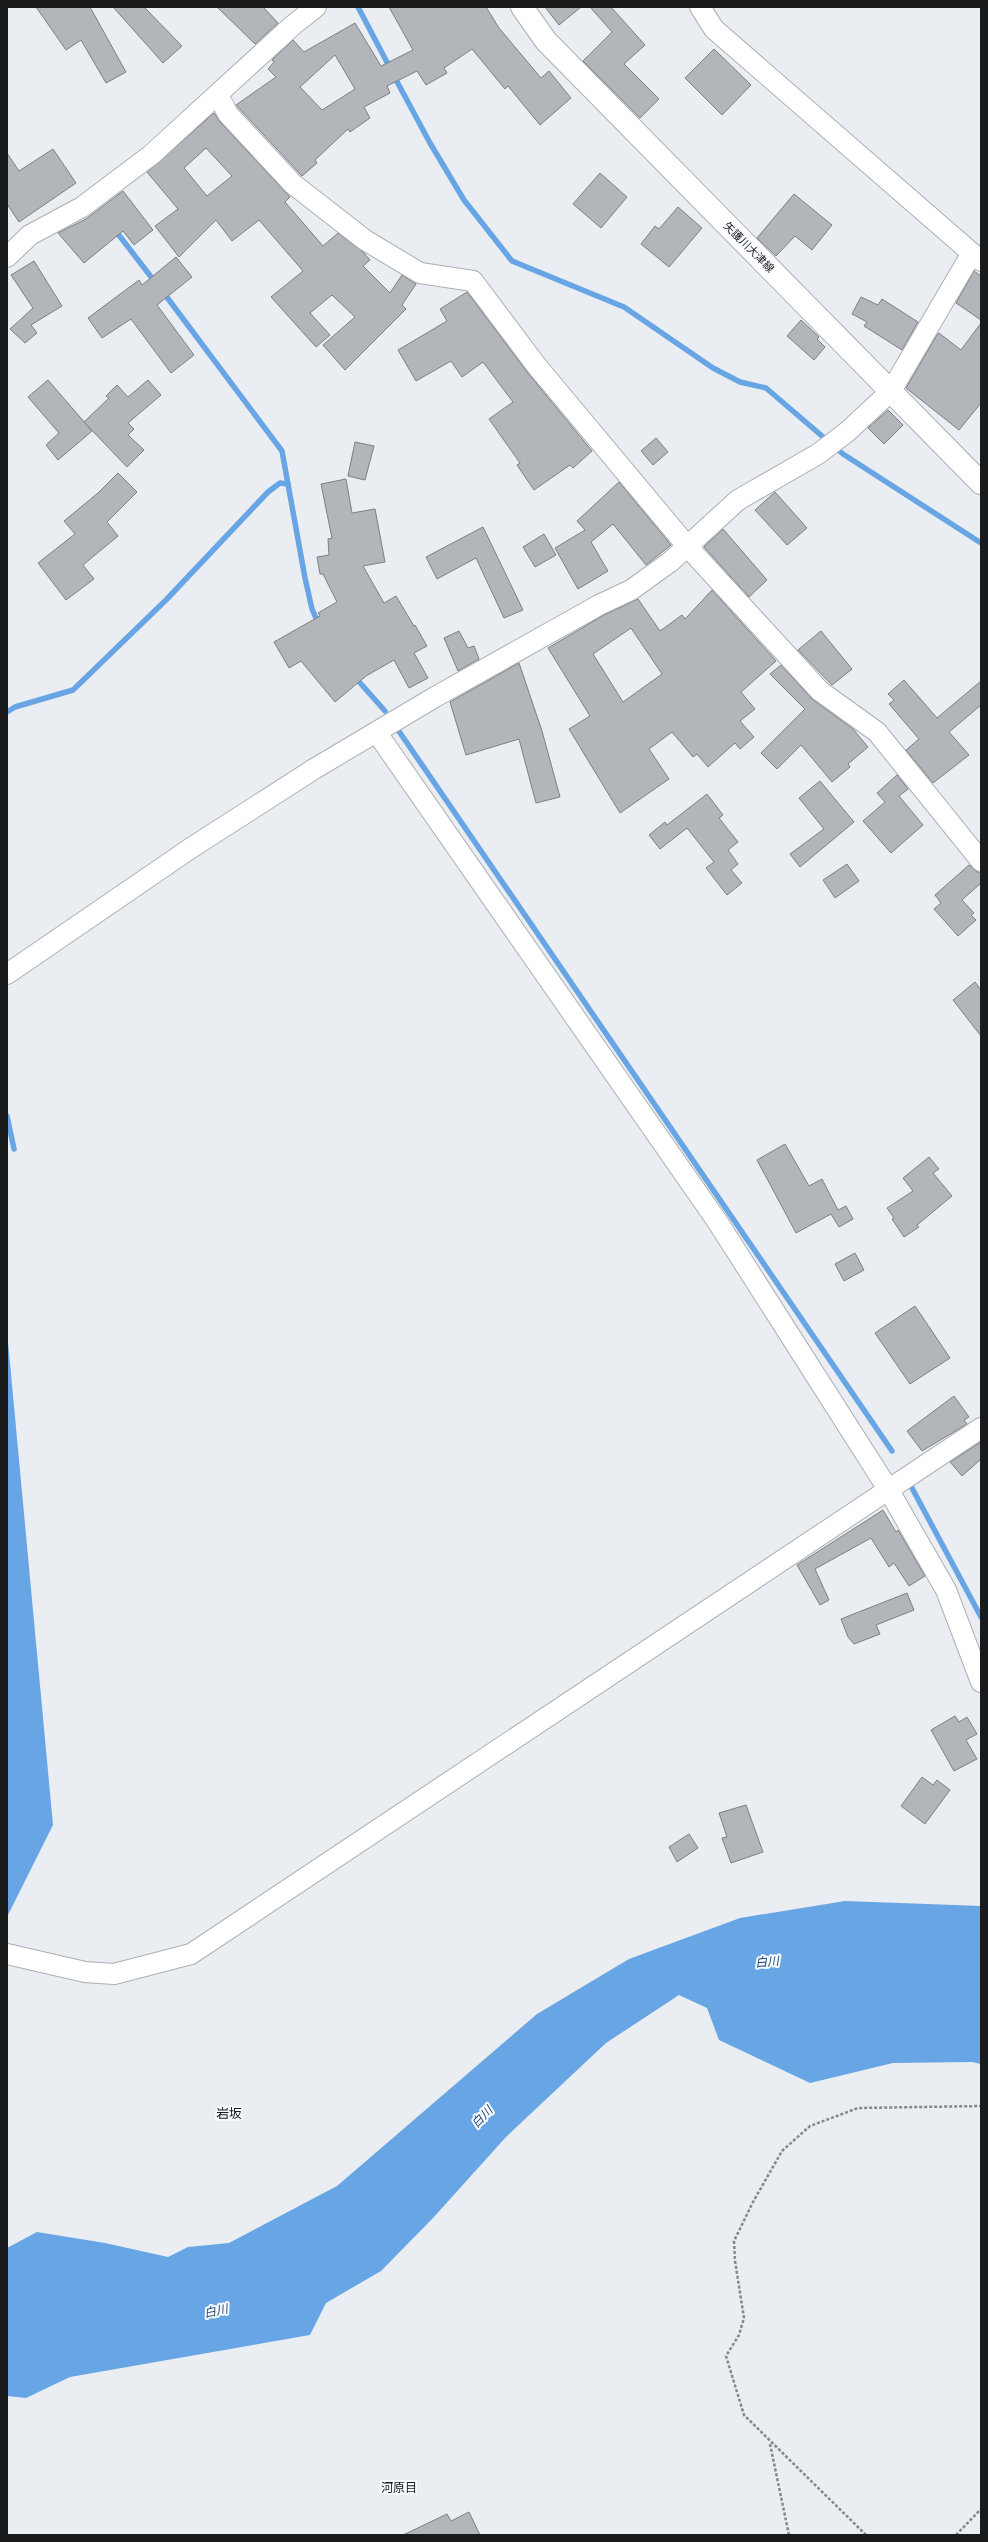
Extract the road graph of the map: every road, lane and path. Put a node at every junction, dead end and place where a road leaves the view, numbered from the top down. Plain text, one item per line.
1 (316, 7) edge
2 (522, 7) edge
3 (700, 7) edge
4 (218, 95) junction
5 (7, 257) edge
6 (976, 257) edge
7 (891, 391) junction
8 (981, 483) edge
9 (687, 546) junction
10 (377, 733) junction
11 (981, 861) edge
12 (7, 974) edge
13 (981, 1428) edge
14 (888, 1489) junction
15 (981, 1682) edge
16 (7, 1954) edge
17 (981, 2106) edge
18 (770, 2443) junction
19 (981, 2509) edge
20 (789, 2535) edge
21 (866, 2535) edge
22 (956, 2535) edge

1 - 4 street
2 - 7 main road, 矢護川大津線
3 - 6 street
4 - 5 street
4 - 9 street
6 - 7 street
7 - 8 main road, 矢護川大津線
7 - 9 street
9 - 10 street
9 - 11 street
10 - 12 street
10 - 14 street
13 - 14 street
14 - 15 street
14 - 16 street
17 - 18 path
18 - 20 path
18 - 21 path
19 - 22 path

